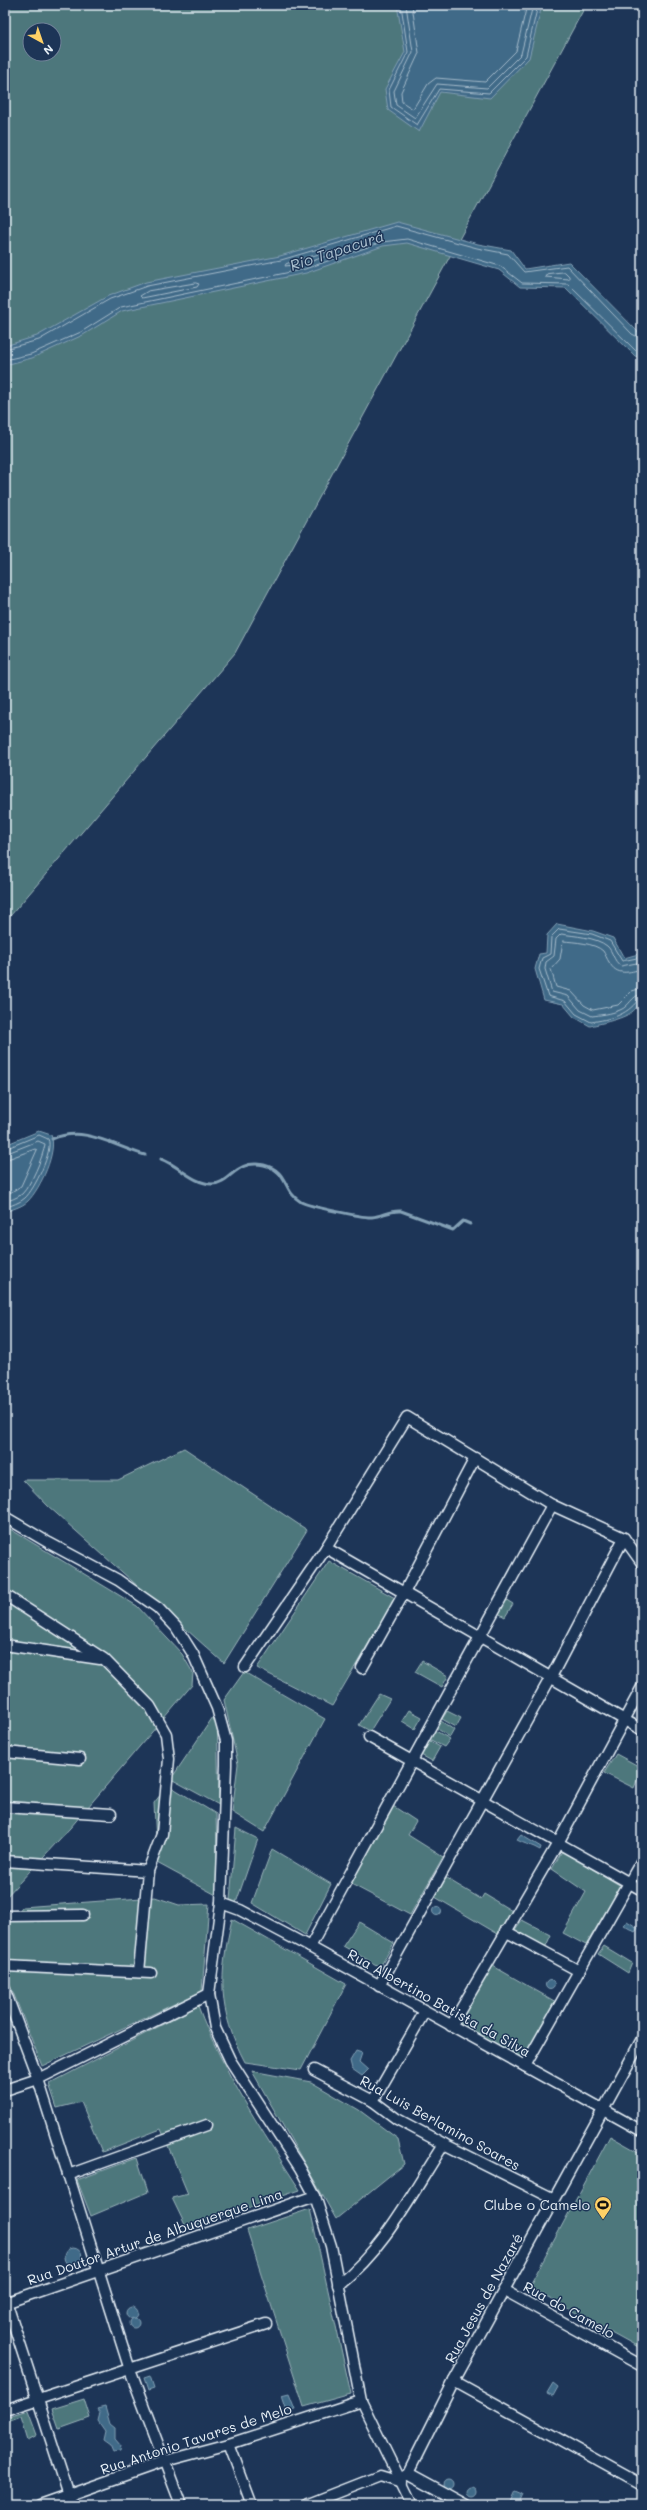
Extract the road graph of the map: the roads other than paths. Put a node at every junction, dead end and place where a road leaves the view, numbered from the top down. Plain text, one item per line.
1 (475, 1458) junction
2 (552, 1505) junction
3 (5, 1517) edge
4 (624, 1538) junction
5 (326, 1548) junction
6 (642, 1563) edge
7 (404, 1593) junction
8 (5, 1595) edge
9 (481, 1637) junction
10 (5, 1645) edge
11 (104, 1659) junction
12 (245, 1667) dead end
13 (362, 1668) dead end
14 (551, 1677) junction
15 (642, 1687) edge
16 (624, 1720) junction
17 (642, 1730) edge
18 (369, 1737) dead end
19 (5, 1752) edge
20 (80, 1759) dead end
21 (411, 1760) junction
22 (483, 1799) junction
23 (5, 1807) edge
24 (111, 1814) dead end
25 (558, 1843) junction
26 (642, 1860) edge
27 (5, 1861) edge
28 (148, 1871) junction
29 (630, 1883) junction
30 (642, 1890) edge
31 (221, 1903) junction
32 (83, 1915) dead end
33 (5, 1916) edge
34 (505, 1931) junction
35 (310, 1947) junction
36 (5, 1966) edge
37 (579, 1971) junction
38 (139, 1972) junction
39 (151, 1974) dead end
40 (379, 1986) junction
41 (5, 1991) edge
42 (210, 1994) junction
43 (425, 2011) junction
44 (451, 2026) junction
45 (642, 2039) edge
46 (525, 2066) junction
47 (314, 2070) dead end
48 (38, 2079) junction
49 (5, 2090) edge
50 (372, 2102) junction
51 (603, 2109) junction
52 (207, 2125) dead end
53 (642, 2131) edge
54 (444, 2144) junction
55 (68, 2175) junction
56 (315, 2196) junction
57 (554, 2199) junction
58 (100, 2271) junction
59 (338, 2285) junction
60 (504, 2290) junction
61 (6, 2301) edge
62 (266, 2324) dead end
63 (642, 2366) edge
64 (130, 2370) junction
65 (454, 2381) junction
66 (36, 2399) junction
67 (361, 2401) junction
68 (5, 2410) edge
69 (229, 2444) junction
70 (165, 2461) junction
71 (404, 2478) junction
72 (642, 2485) edge
73 (69, 2495) junction
74 (324, 2502) edge
75 (40, 2505) edge
76 (72, 2505) edge
77 (181, 2505) edge
78 (252, 2505) edge
79 (306, 2505) edge
80 (412, 2505) edge
81 (467, 2505) edge

1 - 2 street
1 - 5 street
1 - 7 street
2 - 4 street
2 - 9 street
3 - 31 street
4 - 6 street
4 - 14 street
5 - 7 street
5 - 12 street
7 - 9 street
7 - 13 street
8 - 11 street
9 - 14 street
9 - 21 street
10 - 11 street
11 - 28 street
14 - 16 street
14 - 22 street
15 - 16 street
16 - 17 street
16 - 25 street
18 - 21 street
19 - 20 street
21 - 22 street
21 - 35 street
22 - 25 street
22 - 40 street
23 - 24 street
25 - 29 street
25 - 34 street
26 - 29 street
27 - 28 street
28 - 38 street
29 - 30 street
29 - 37 street
31 - 35 street, Rua Albertino Batista da Silva
31 - 42 street
32 - 33 street
34 - 37 street
34 - 44 street
35 - 40 street, Rua Albertino Batista da Silva
36 - 38 street
37 - 46 street
38 - 39 street
40 - 43 street, Rua Albertino Batista da Silva
41 - 48 street
42 - 48 street
42 - 56 street
43 - 44 street, Rua Albertino Batista da Silva
43 - 50 street
44 - 46 street, Rua Albertino Batista da Silva
45 - 51 street, Rua Jesus de Nazaré
46 - 51 street, Rua Albertino Batista da Silva
47 - 50 street, Rua Luis Berlamino Soares
48 - 49 street
48 - 55 street
50 - 54 street, Rua Luis Berlamino Soares
51 - 53 street, Rua Albertino Batista da Silva
51 - 57 street, Rua Jesus de Nazaré
52 - 55 street
54 - 57 street, Rua Luis Berlamino Soares
54 - 59 street
55 - 58 street
56 - 58 street, Rua Doutor Artur de Albuquerque Lima
56 - 59 street
57 - 60 street, Rua Jesus de Nazaré
58 - 61 street, Rua Doutor Artur de Albuquerque Lima
58 - 64 street
59 - 67 street
60 - 63 street, Rua do Camelo
60 - 65 street, Rua Jesus de Nazaré
61 - 66 street
62 - 64 street
64 - 66 street
64 - 70 street
65 - 71 street, Rua Jesus de Nazaré
65 - 72 street
66 - 68 street
66 - 73 street
67 - 69 street, Rua Antonio Tavares de Melo
67 - 71 street
69 - 70 street, Rua Antonio Tavares de Melo
69 - 78 street
70 - 73 street, Rua Antonio Tavares de Melo
70 - 77 street
71 - 74 street
71 - 80 street
71 - 81 street
73 - 75 street, Rua Antonio Tavares de Melo
73 - 76 street
74 - 79 street

